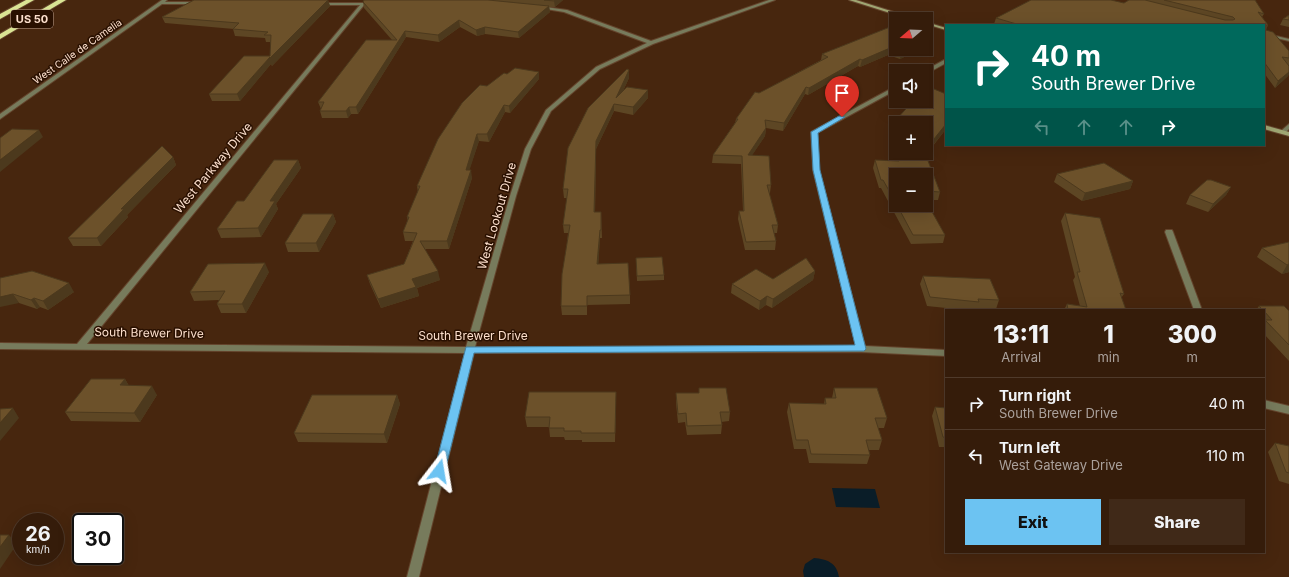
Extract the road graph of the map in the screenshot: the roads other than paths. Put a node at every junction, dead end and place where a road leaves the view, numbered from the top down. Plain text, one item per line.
1 (31, 0) edge
2 (64, 0) edge
3 (773, 0) edge
4 (851, 0) edge
5 (163, 1) edge
6 (200, 3) edge
7 (317, 4) edge
8 (363, 4) junction
9 (379, 4) edge
10 (532, 6) edge
11 (891, 12) edge
12 (0, 17) edge
13 (933, 25) edge
14 (945, 29) edge
15 (1265, 34) edge
16 (0, 37) edge
17 (1289, 40) edge
18 (651, 43) junction
19 (945, 62) edge
20 (933, 68) edge
21 (889, 92) edge
22 (0, 117) edge
23 (1289, 126) edge
24 (1265, 127) edge
25 (1286, 133) edge
26 (1169, 232) dead end
27 (1198, 309) edge
28 (0, 346) edge
29 (80, 346) junction
30 (861, 349) junction
31 (470, 350) junction
32 (945, 353) edge
33 (1265, 404) edge
34 (1289, 410) edge
35 (413, 577) edge

1 - 12 highway, US 50
2 - 16 highway, US 50
3 - 18 street, West Lookout Drive
4 - 11 street
5 - 6 street
5 - 22 street, West Calle de Camelia
7 - 8 street
8 - 9 street
8 - 29 street, West Parkway Drive
10 - 18 street
13 - 14 street
15 - 17 street
18 - 31 street, West Lookout Drive
19 - 20 street
21 - 30 street
23 - 25 street
24 - 25 street
26 - 27 street
28 - 29 street, South Brewer Drive
29 - 31 street, South Brewer Drive
30 - 31 street, South Brewer Drive
30 - 32 street, South Brewer Drive
31 - 35 street, West Lookout Drive
33 - 34 street

